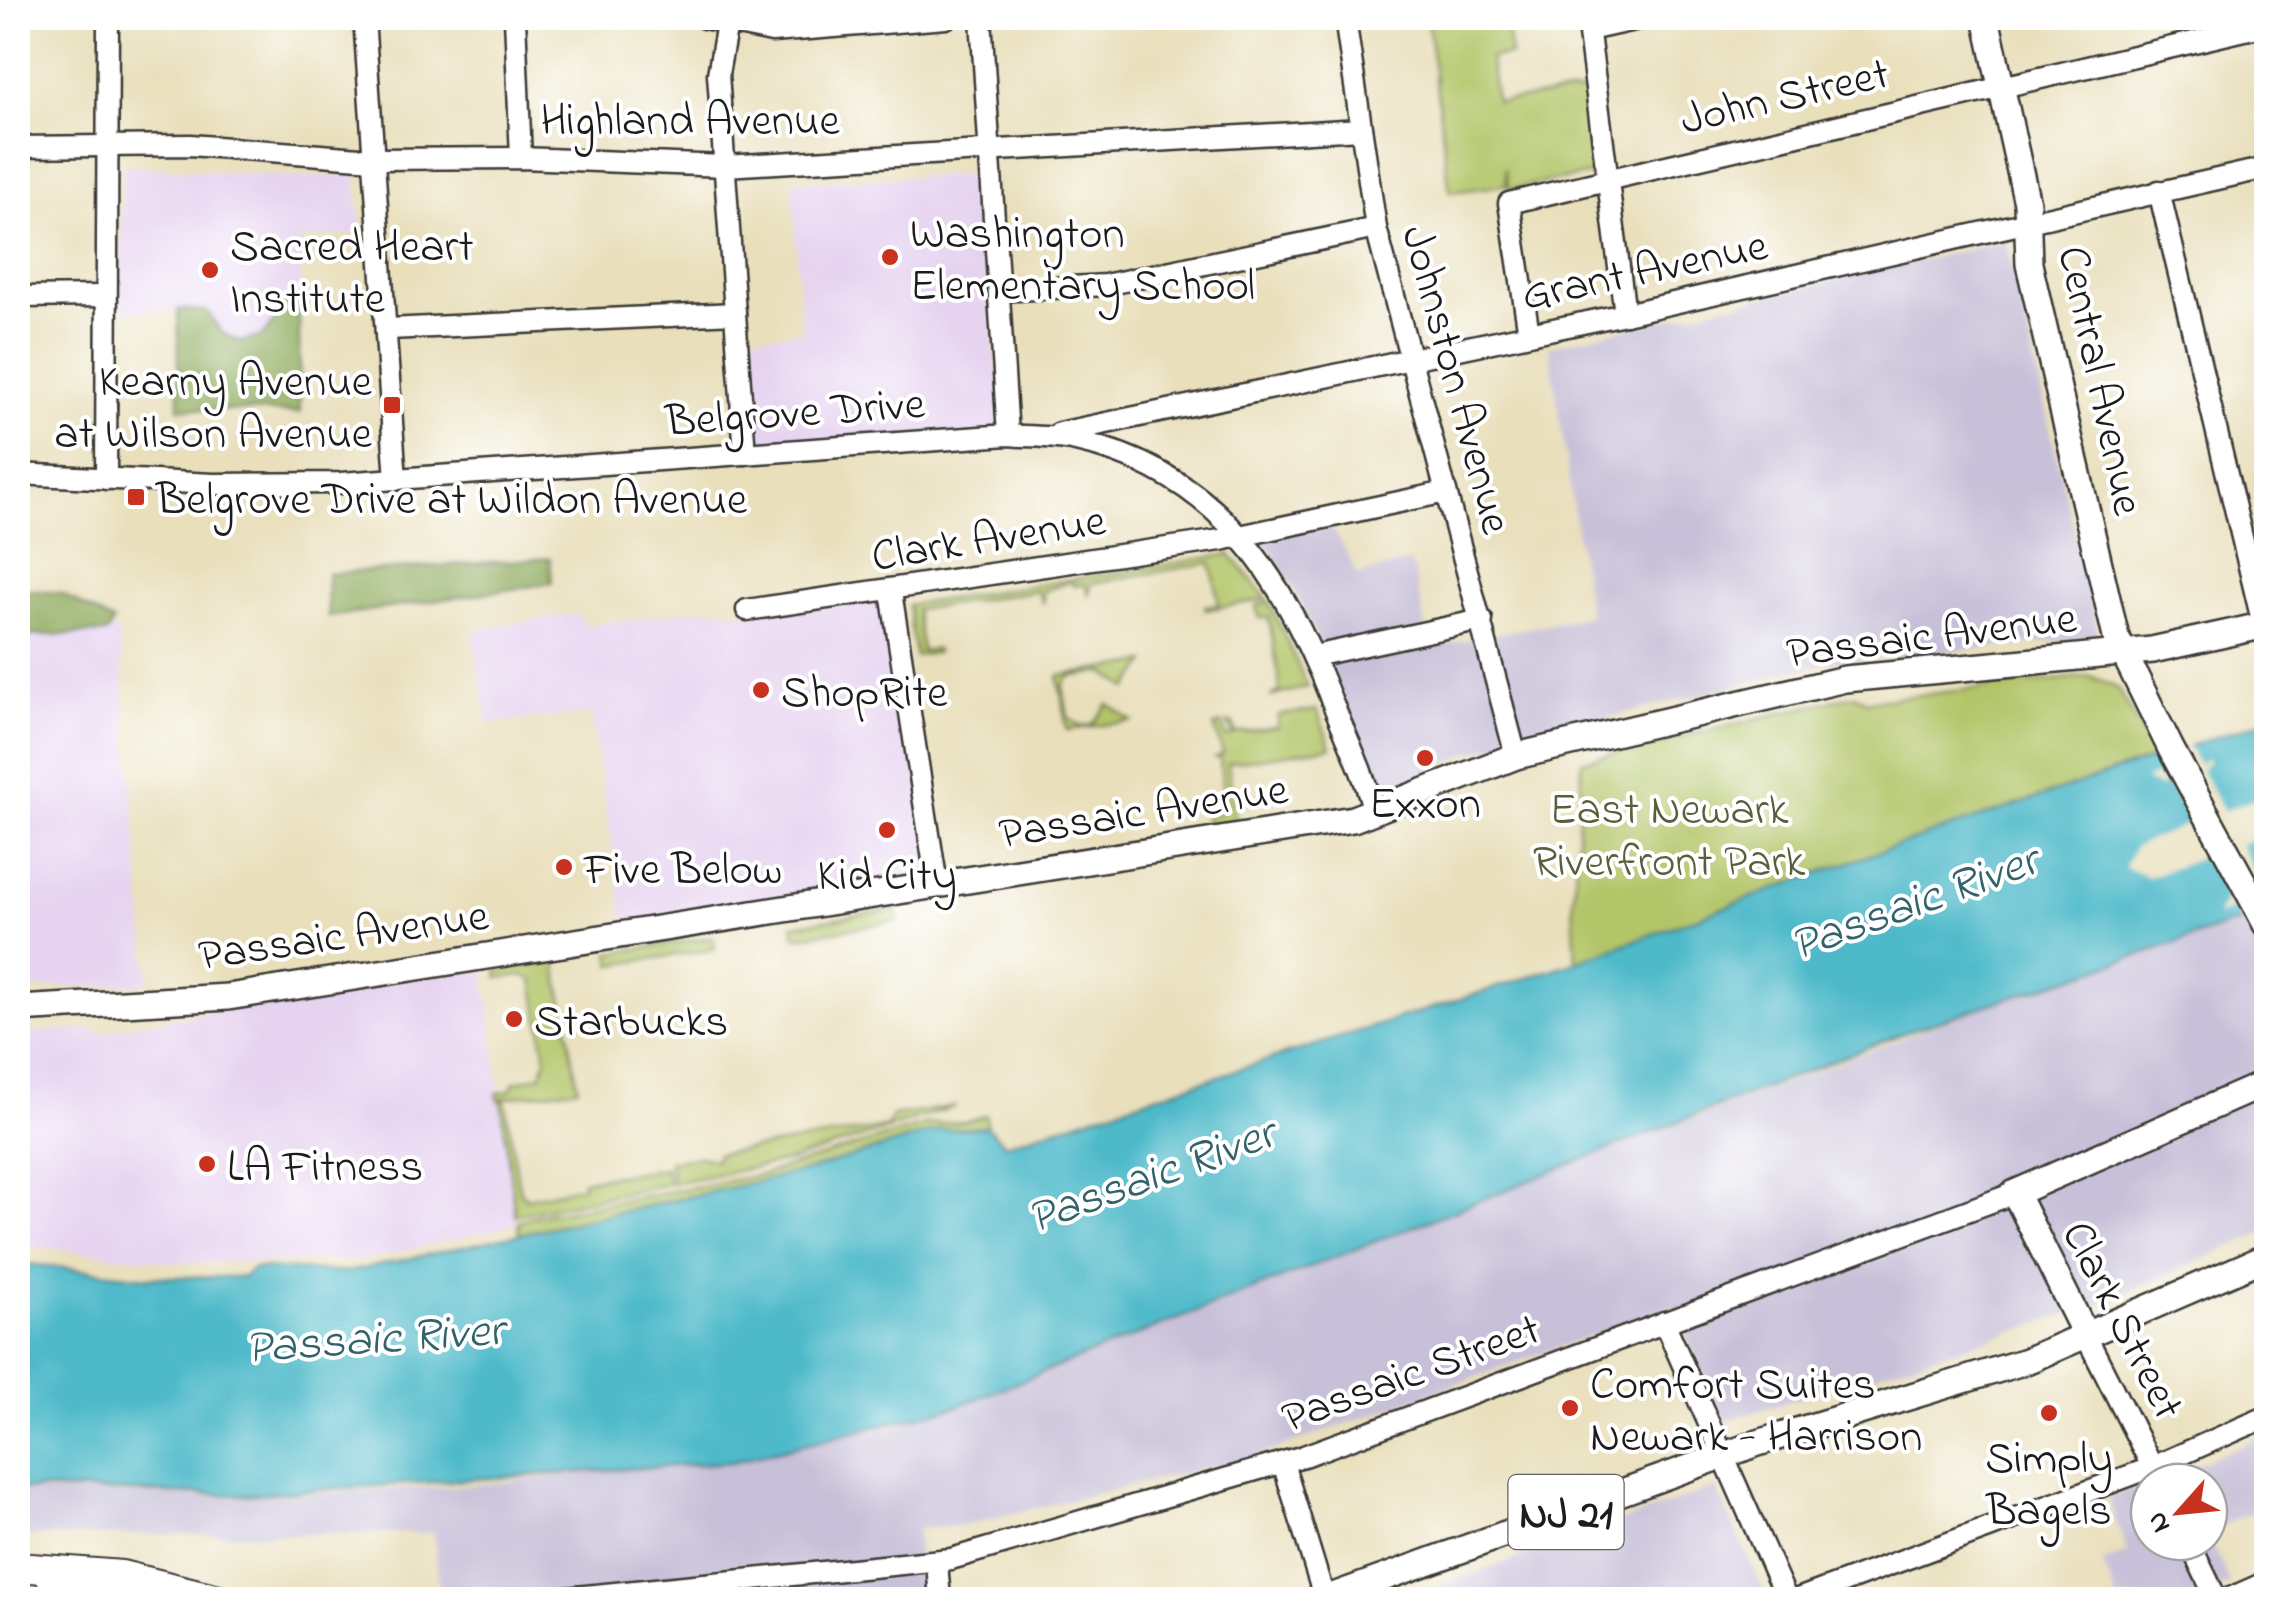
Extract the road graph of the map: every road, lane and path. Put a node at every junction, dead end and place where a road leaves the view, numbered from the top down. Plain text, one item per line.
1 (108, 18) edge
2 (364, 18) edge
3 (515, 18) edge
4 (704, 18) edge
5 (946, 18) edge
6 (981, 18) edge
7 (1345, 18) edge
8 (1644, 18) edge
9 (1986, 18) edge
10 (728, 20) edge
11 (1588, 24) edge
12 (2266, 25) edge
13 (2001, 84) junction
14 (1362, 129) junction
15 (105, 146) junction
16 (18, 148) edge
17 (990, 151) junction
18 (520, 158) junction
19 (373, 159) junction
20 (725, 166) junction
21 (2266, 168) edge
22 (1610, 175) junction
23 (2159, 192) junction
24 (2028, 222) junction
25 (1376, 228) junction
26 (998, 292) junction
27 (103, 296) junction
28 (18, 297) edge
29 (736, 313) junction
30 (1625, 314) junction
31 (388, 328) junction
32 (1528, 334) junction
33 (1411, 360) junction
34 (1008, 435) junction
35 (1038, 437) junction
36 (746, 454) junction
37 (18, 474) edge
38 (106, 479) junction
39 (396, 480) junction
40 (1446, 492) junction
41 (1242, 536) junction
42 (891, 592) junction
43 (747, 610) dead end
44 (1482, 620) junction
45 (2265, 625) edge
46 (2124, 653) junction
47 (1314, 656) junction
48 (1516, 756) junction
49 (1374, 813) junction
50 (938, 885) junction
51 (2264, 922) edge
52 (18, 1008) edge
53 (2266, 1083) edge
54 (2015, 1193) junction
55 (2266, 1257) edge
56 (1664, 1322) junction
57 (2086, 1336) junction
58 (2266, 1416) edge
59 (1722, 1455) junction
60 (2150, 1462) edge
61 (2179, 1462) edge
62 (1283, 1463) junction
63 (2129, 1483) edge
64 (937, 1562) junction
65 (2199, 1562) edge
66 (18, 1566) edge
67 (18, 1575) edge
68 (2266, 1585) edge
69 (1324, 1599) edge
70 (123, 1600) edge
71 (223, 1600) edge
72 (546, 1600) edge
73 (940, 1600) edge
74 (1787, 1600) edge
75 (1795, 1600) edge
76 (2217, 1600) edge
77 (2232, 1600) edge

1 - 15 street
2 - 19 street
3 - 18 street
4 - 10 street
5 - 10 street
6 - 17 street
7 - 14 street, Johnston Avenue
8 - 11 street
9 - 13 main road, Central Avenue
10 - 20 street
11 - 22 street
12 - 13 street, John Street
13 - 22 street, John Street
13 - 24 main road, Central Avenue
14 - 17 street, Highland Avenue
14 - 25 street, Johnston Avenue
15 - 16 street, Highland Avenue
15 - 19 street, Highland Avenue
15 - 27 street
17 - 20 street, Highland Avenue
17 - 26 street
18 - 19 street, Highland Avenue
18 - 20 street, Highland Avenue
19 - 31 street
20 - 29 street
21 - 23 street, Grant Avenue
22 - 30 street
22 - 32 street, John Street
23 - 24 street, Grant Avenue
23 - 45 street
24 - 30 street, Grant Avenue
24 - 46 main road, Central Avenue
25 - 26 street
25 - 33 street, Johnston Avenue
26 - 34 street
27 - 28 street
27 - 38 street
29 - 31 street
29 - 36 street
30 - 32 street, Grant Avenue
31 - 39 street
32 - 33 street, Grant Avenue
33 - 35 street, Grant Avenue
33 - 40 street, Johnston Avenue
34 - 35 street, Belgrove Drive
34 - 36 street, Belgrove Drive
35 - 41 street, Belgrove Drive
36 - 39 street, Belgrove Drive
37 - 38 street, Belgrove Drive
38 - 39 street, Belgrove Drive
40 - 41 street, Clark Avenue
40 - 44 street, Johnston Avenue
41 - 42 street, Clark Avenue
41 - 47 street, Belgrove Drive
42 - 43 street, Clark Avenue
42 - 50 street
44 - 47 street
44 - 48 street, Johnston Avenue
45 - 46 main road, Passaic Avenue
46 - 48 main road, Passaic Avenue
46 - 51 main road, Central Avenue
47 - 49 street, Belgrove Drive
48 - 49 main road, Passaic Avenue
49 - 50 main road, Passaic Avenue
50 - 52 main road, Passaic Avenue
53 - 54 main road, Passaic Street
54 - 56 street, Passaic Street
54 - 57 main road, Clark Street
55 - 57 main road, NJ 21
56 - 59 street
56 - 62 street, Passaic Street
57 - 59 main road, NJ 21
57 - 60 street, Clark Street
58 - 61 street
59 - 69 main road, NJ 21
59 - 74 street
62 - 64 street, Passaic Street
62 - 69 street
63 - 75 street
64 - 72 street, Passaic Street
64 - 73 street
65 - 76 street
66 - 71 highway
67 - 70 highway
68 - 77 main road

